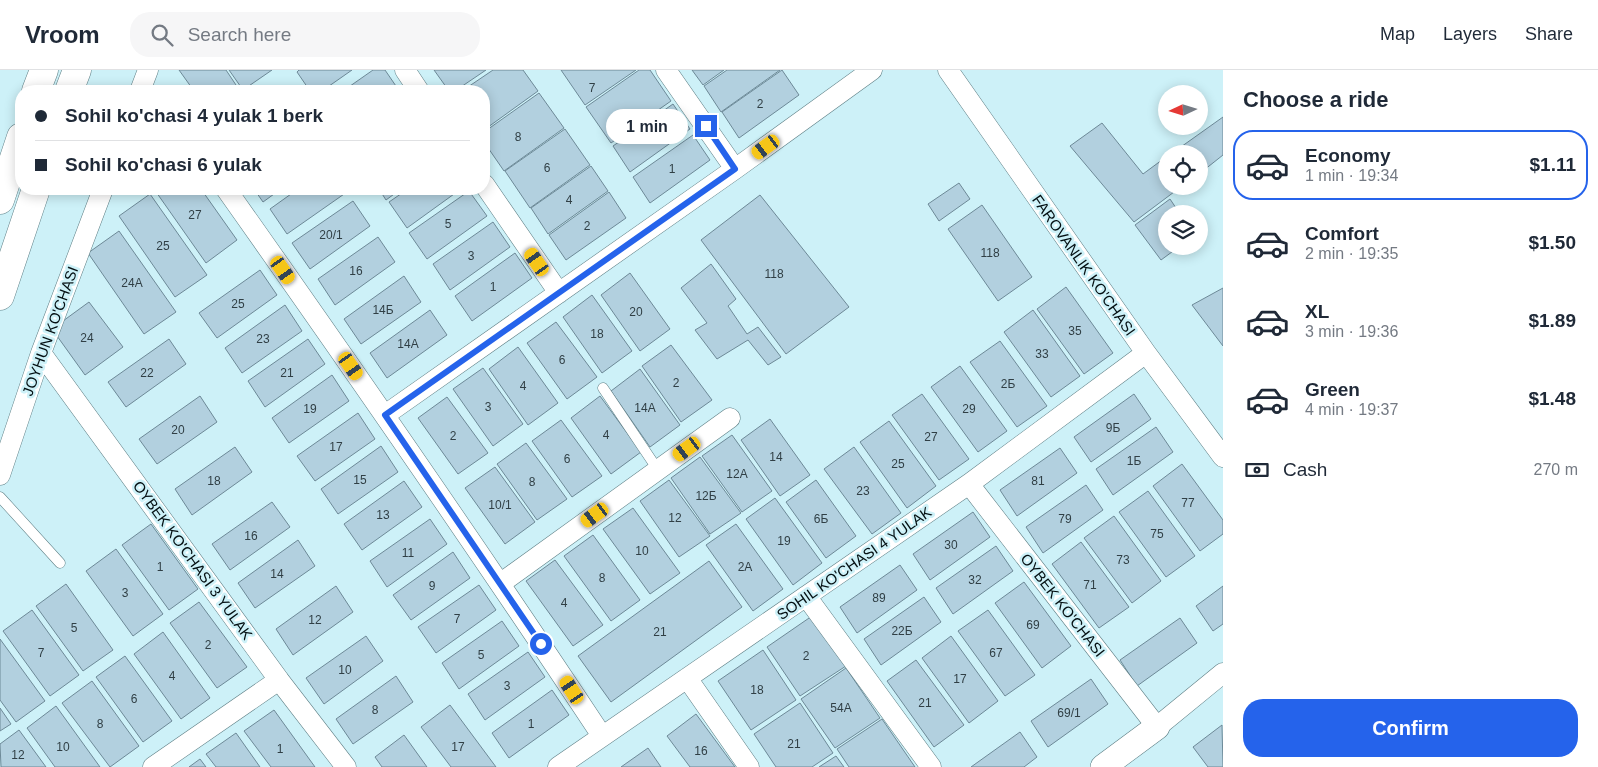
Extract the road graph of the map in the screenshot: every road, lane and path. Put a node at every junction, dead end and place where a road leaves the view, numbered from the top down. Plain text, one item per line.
1 (44, 70) edge
2 (76, 70) edge
3 (405, 70) edge
4 (666, 70) edge
5 (872, 70) edge
6 (948, 70) edge
7 (38, 85) edge
8 (71, 85) edge
9 (415, 85) edge
10 (15, 155) edge
11 (735, 169) junction
12 (490, 193) edge
13 (34, 195) edge
14 (101, 195) edge
15 (230, 195) edge
16 (0, 200) edge
17 (559, 293) junction
18 (0, 296) edge
19 (41, 353) junction
20 (1146, 353) junction
21 (603, 388) dead end
22 (385, 415) junction
23 (730, 418) dead end
24 (1223, 457) edge
25 (658, 470) junction
26 (0, 475) edge
27 (969, 484) junction
28 (0, 497) edge
29 (60, 563) dead end
30 (501, 583) junction
31 (806, 596) junction
32 (1223, 673) edge
33 (687, 678) junction
34 (280, 680) junction
35 (1157, 727) junction
36 (602, 736) junction
37 (153, 767) edge
38 (346, 767) edge
39 (558, 767) edge
40 (749, 767) edge
41 (931, 767) edge
42 (1103, 767) edge

1 - 7 main road
2 - 8 main road
3 - 9 street
4 - 11 street
5 - 11 street
6 - 20 street, FAROVANLIK KO'CHASI
10 - 16 main road
11 - 17 street
12 - 17 street
13 - 18 main road
14 - 19 street, JOYHUN KO'CHASI
15 - 22 street
17 - 22 street
19 - 26 street, JOYHUN KO'CHASI
19 - 34 street, OYBEK KO'CHASI 3 YULAK
20 - 24 street, FAROVANLIK KO'CHASI
20 - 27 street, SOHIL KO'CHASI 4 YULAK
21 - 25 lane
22 - 30 street
23 - 25 street
25 - 30 street
27 - 31 street, SOHIL KO'CHASI 4 YULAK
27 - 35 street, OYBEK KO'CHASI
28 - 29 lane
30 - 36 street
31 - 33 street, SOHIL KO'CHASI 4 YULAK
31 - 41 street
32 - 35 street
33 - 36 street, SOHIL KO'CHASI 4 YULAK
33 - 40 street
34 - 37 street
34 - 38 street, OYBEK KO'CHASI 3 YULAK
35 - 42 street
36 - 39 street, SOHIL KO'CHASI 4 YULAK

